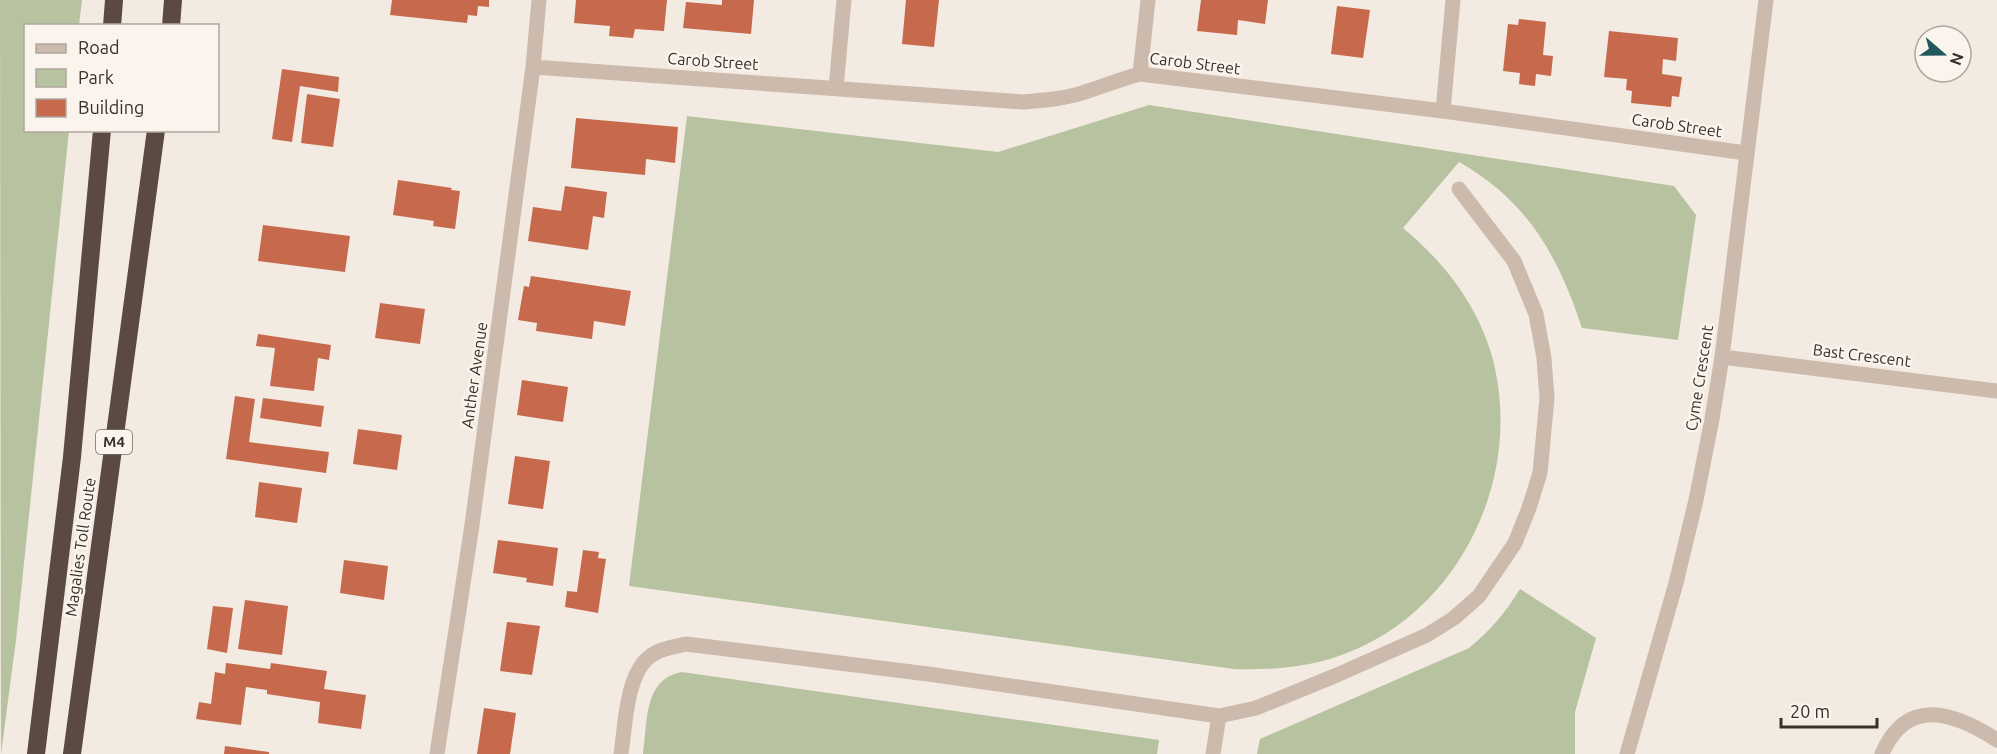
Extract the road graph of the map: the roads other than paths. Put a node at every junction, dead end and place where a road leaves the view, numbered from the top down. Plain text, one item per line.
1 (114, 0) edge
2 (173, 0) edge
3 (539, 0) edge
4 (844, 0) edge
5 (1148, 0) edge
6 (1453, 0) edge
7 (1766, 0) edge
8 (112, 24) edge
9 (171, 24) edge
10 (533, 67) junction
11 (1140, 74) junction
12 (836, 88) junction
13 (1443, 111) junction
14 (102, 132) edge
15 (156, 132) edge
16 (1746, 153) junction
17 (1459, 189) dead end
18 (1722, 357) junction
19 (1997, 391) edge
20 (1219, 716) junction
21 (1997, 740) edge
22 (36, 754) edge
23 (72, 754) edge
24 (437, 754) edge
25 (621, 754) edge
26 (1214, 754) edge
27 (1627, 754) edge
28 (1882, 754) edge

1 - 8 highway
2 - 9 highway
3 - 10 street, Anther Avenue
4 - 12 street
5 - 11 street
6 - 13 street
7 - 16 street, Cyme Crescent
10 - 12 street, Carob Street
10 - 24 street, Anther Avenue
11 - 12 street, Carob Street
11 - 13 street, Carob Street
13 - 16 street, Carob Street
14 - 22 highway, Magalies Toll Route / M4
15 - 23 highway, Magalies Toll Route / M4
16 - 18 street, Cyme Crescent
17 - 20 street
18 - 19 street, Bast Crescent
18 - 27 street, Cyme Crescent
20 - 25 street
20 - 26 street
21 - 28 street

